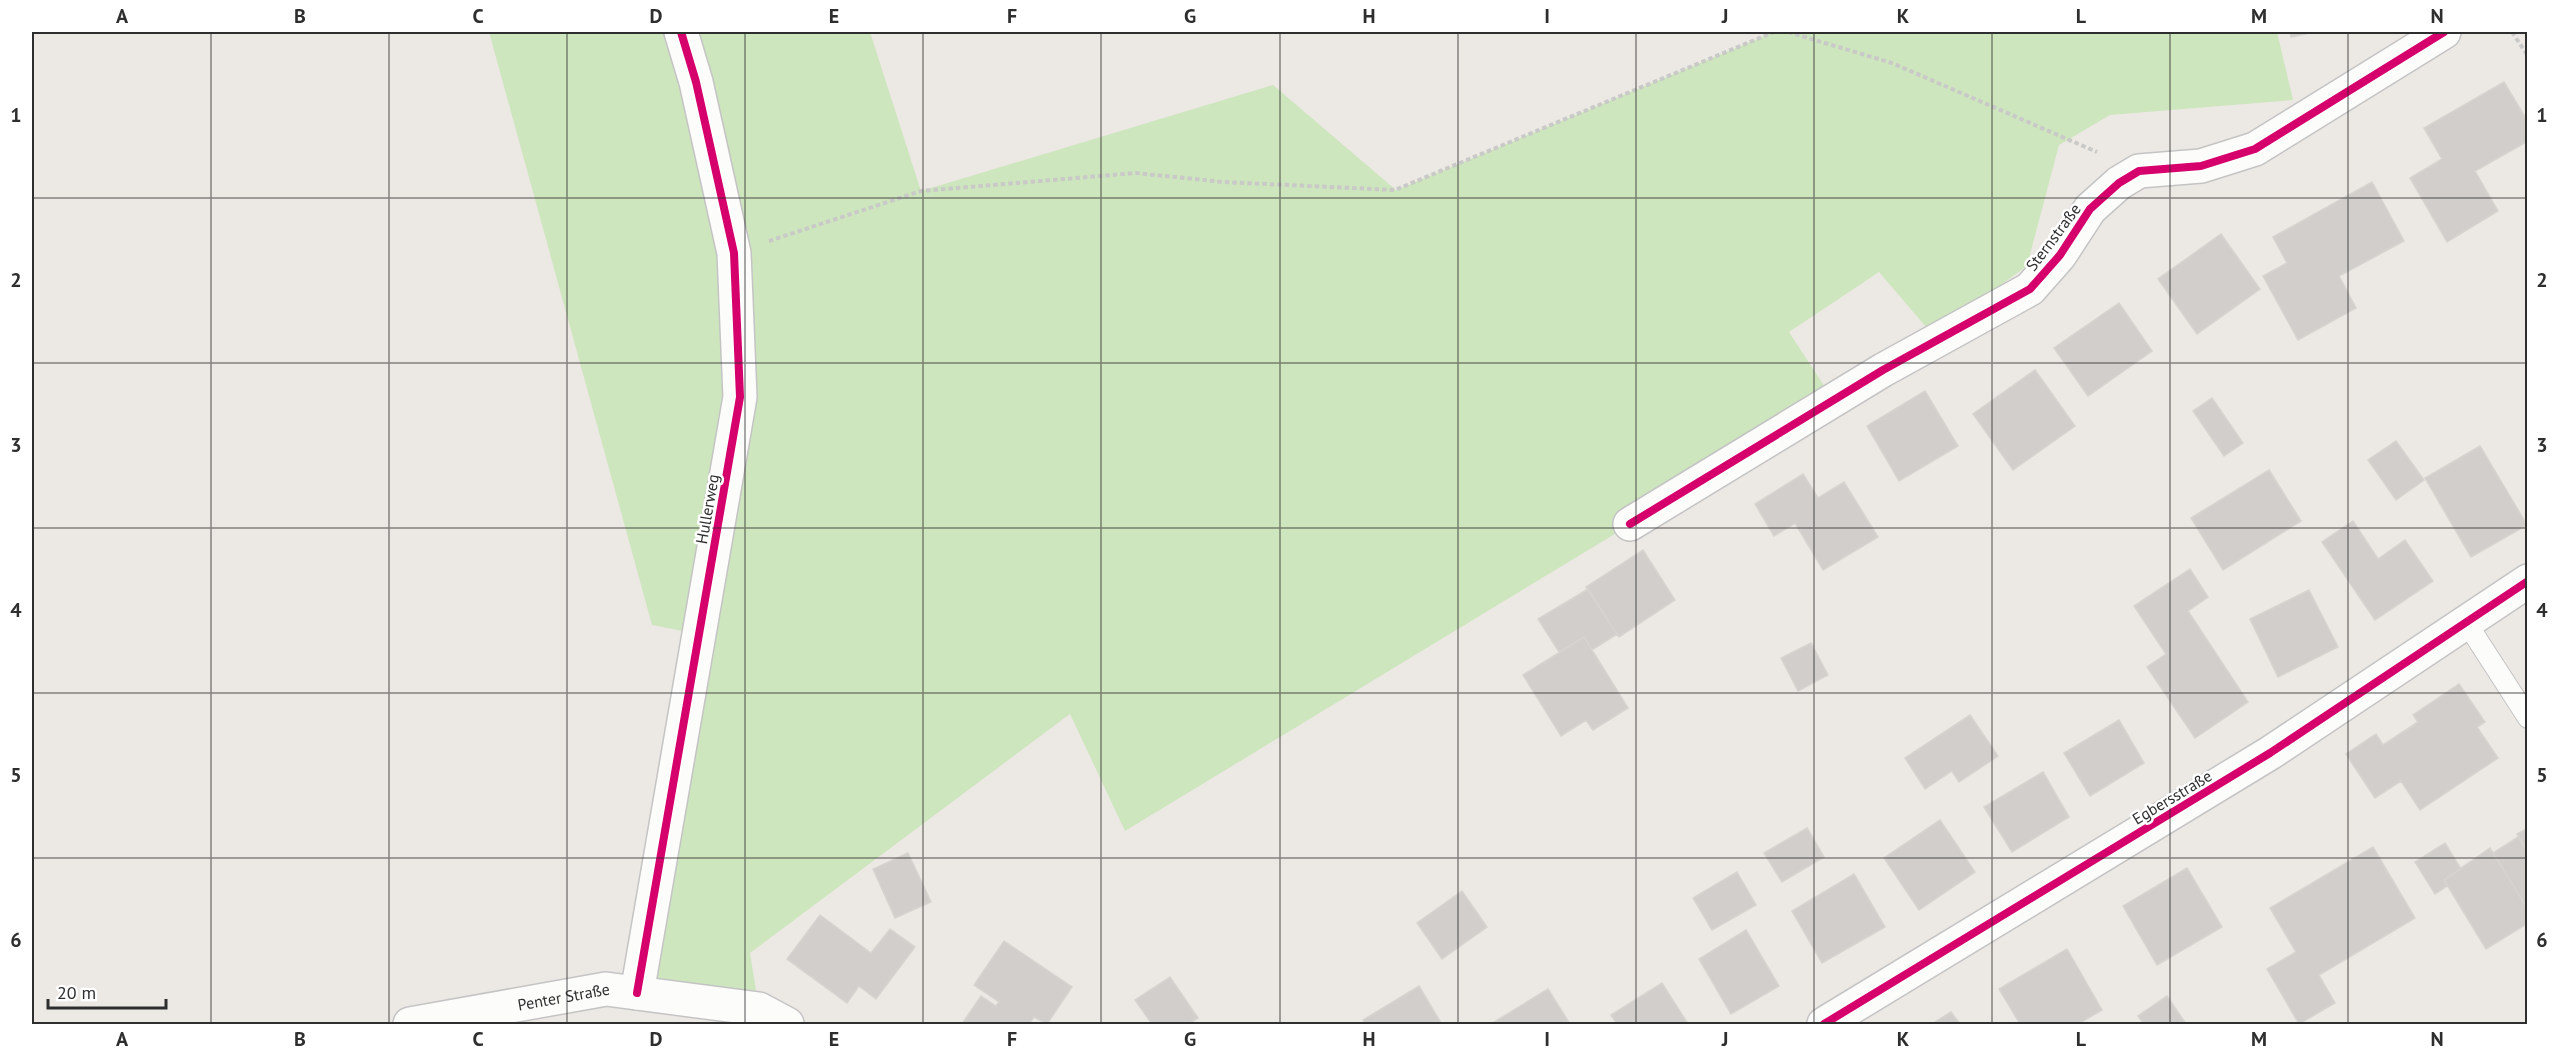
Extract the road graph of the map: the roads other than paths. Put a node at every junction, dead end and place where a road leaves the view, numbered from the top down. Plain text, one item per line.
1 (681, 32) edge
2 (2444, 32) edge
3 (1630, 524) dead end
4 (2528, 581) edge
5 (2466, 622) junction
6 (2528, 718) edge
7 (637, 993) junction
8 (410, 1024) edge
9 (787, 1024) edge
10 (1824, 1024) edge

1 - 7 street, Hullerweg
2 - 3 street, Sternstraße
4 - 5 street, Egbersstraße
5 - 6 lane
5 - 10 street, Egbersstraße
7 - 8 street, Penter Straße
7 - 9 street, Penter Straße

